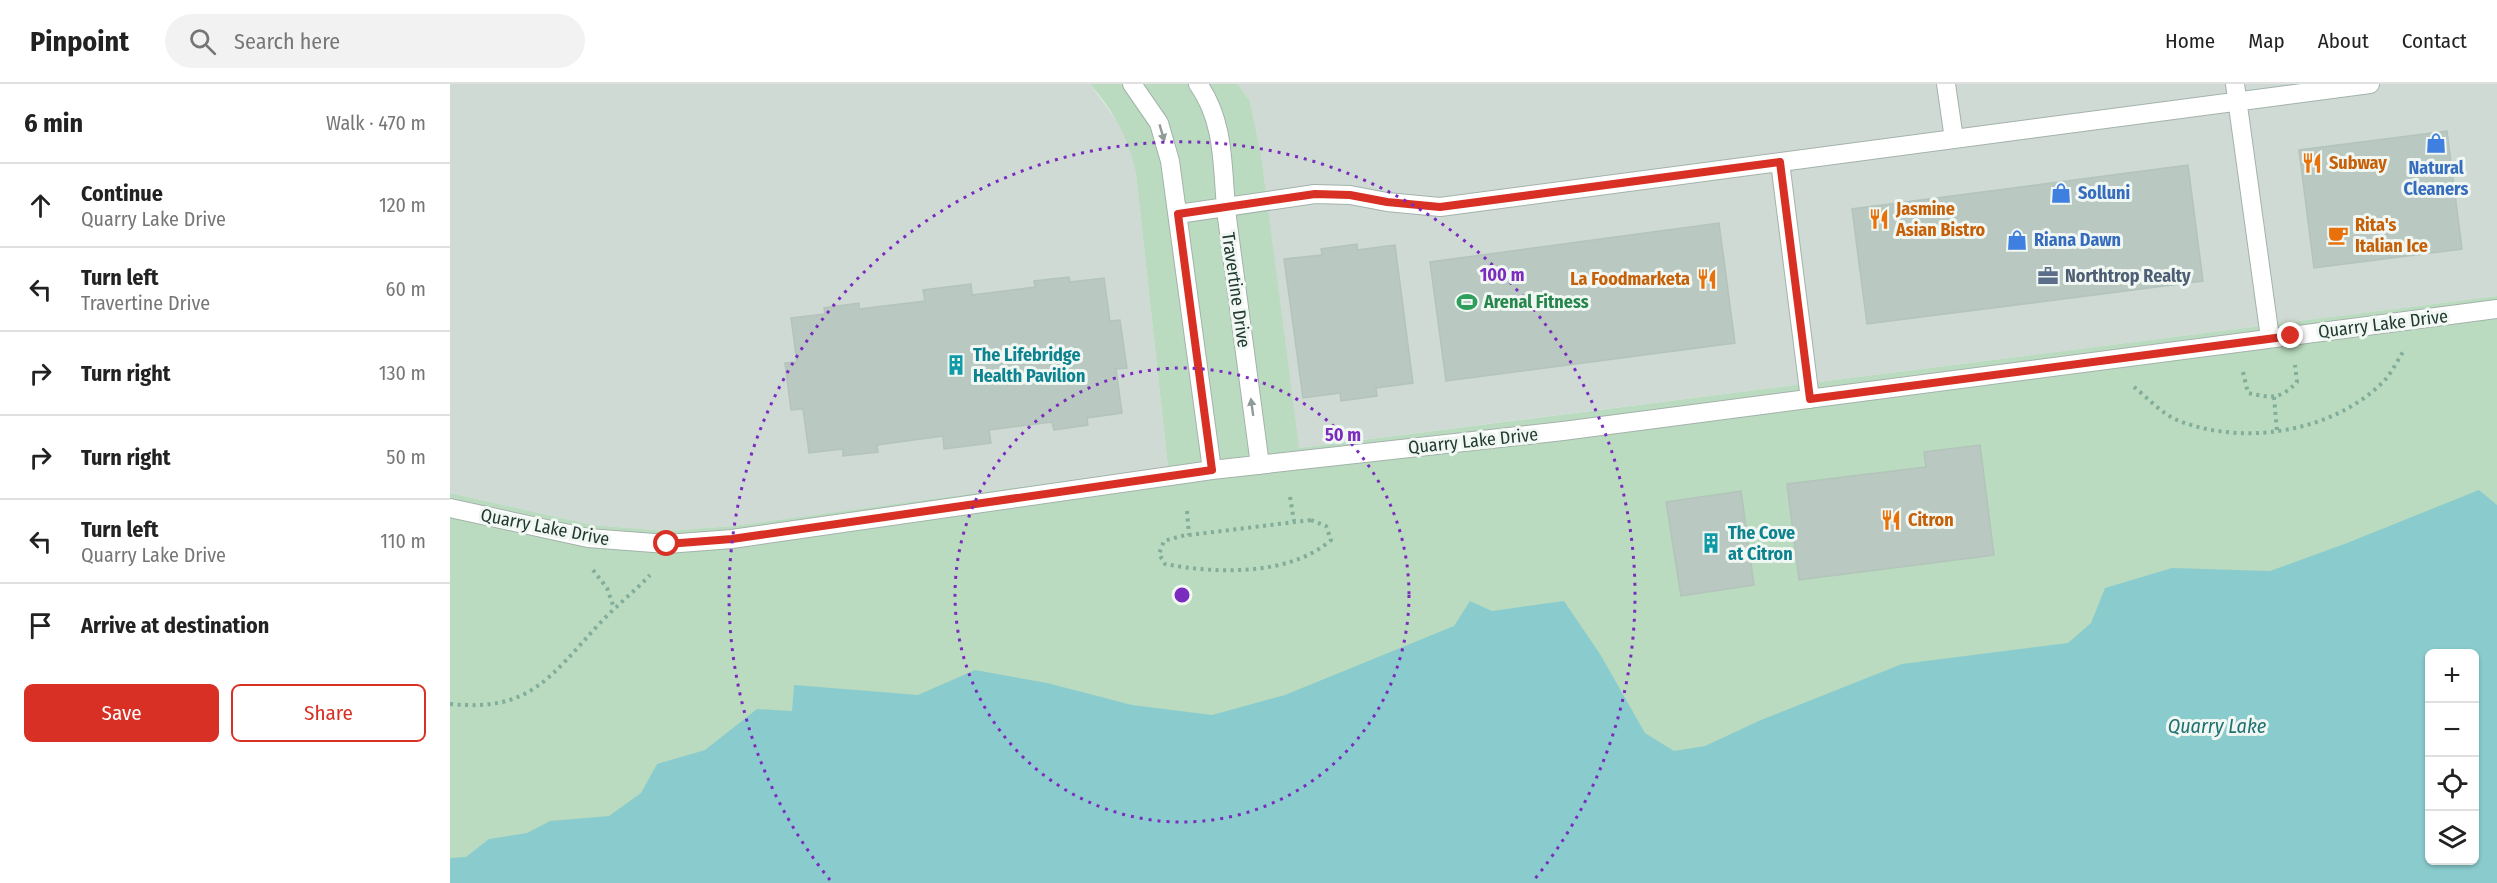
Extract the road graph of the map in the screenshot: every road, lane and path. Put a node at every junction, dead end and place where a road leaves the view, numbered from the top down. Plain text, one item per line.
1 (1198, 84) edge
2 (1947, 84) edge
3 (2370, 84) edge
4 (1135, 85) edge
5 (2237, 93) edge
6 (1954, 139) junction
7 (1780, 162) junction
8 (1225, 206) junction
9 (1178, 214) junction
10 (2497, 309) edge
11 (2270, 339) junction
12 (2404, 350) dead end
13 (2295, 365) dead end
14 (2243, 372) dead end
15 (2134, 387) dead end
16 (2274, 397) junction
17 (1810, 399) junction
18 (2277, 431) junction
19 (1260, 465) junction
20 (1212, 470) junction
21 (1290, 497) dead end
22 (450, 508) edge
23 (1187, 511) dead end
24 (1294, 521) junction
25 (1190, 535) junction
26 (593, 570) dead end
27 (650, 575) dead end
28 (614, 608) junction
29 (450, 704) edge

1 - 8 street, Travertine Drive
2 - 6 street
3 - 5 street
4 -> 9 street
5 - 6 street
5 - 11 street
6 - 7 street
7 - 8 street
7 - 17 street
8 - 9 street
19 -> 8 street, Travertine Drive
9 - 20 street
10 - 11 street, Quarry Lake Drive
11 - 17 street, Quarry Lake Drive
12 - 18 path
13 - 16 path
14 - 16 path
15 - 18 path
16 - 18 path
17 - 19 street, Quarry Lake Drive
19 - 20 street, Quarry Lake Drive
20 - 22 street, Quarry Lake Drive
21 - 24 path
23 - 25 path
24 - 25 path
24 - 25 path
26 - 28 path
27 - 28 path
28 - 29 path

